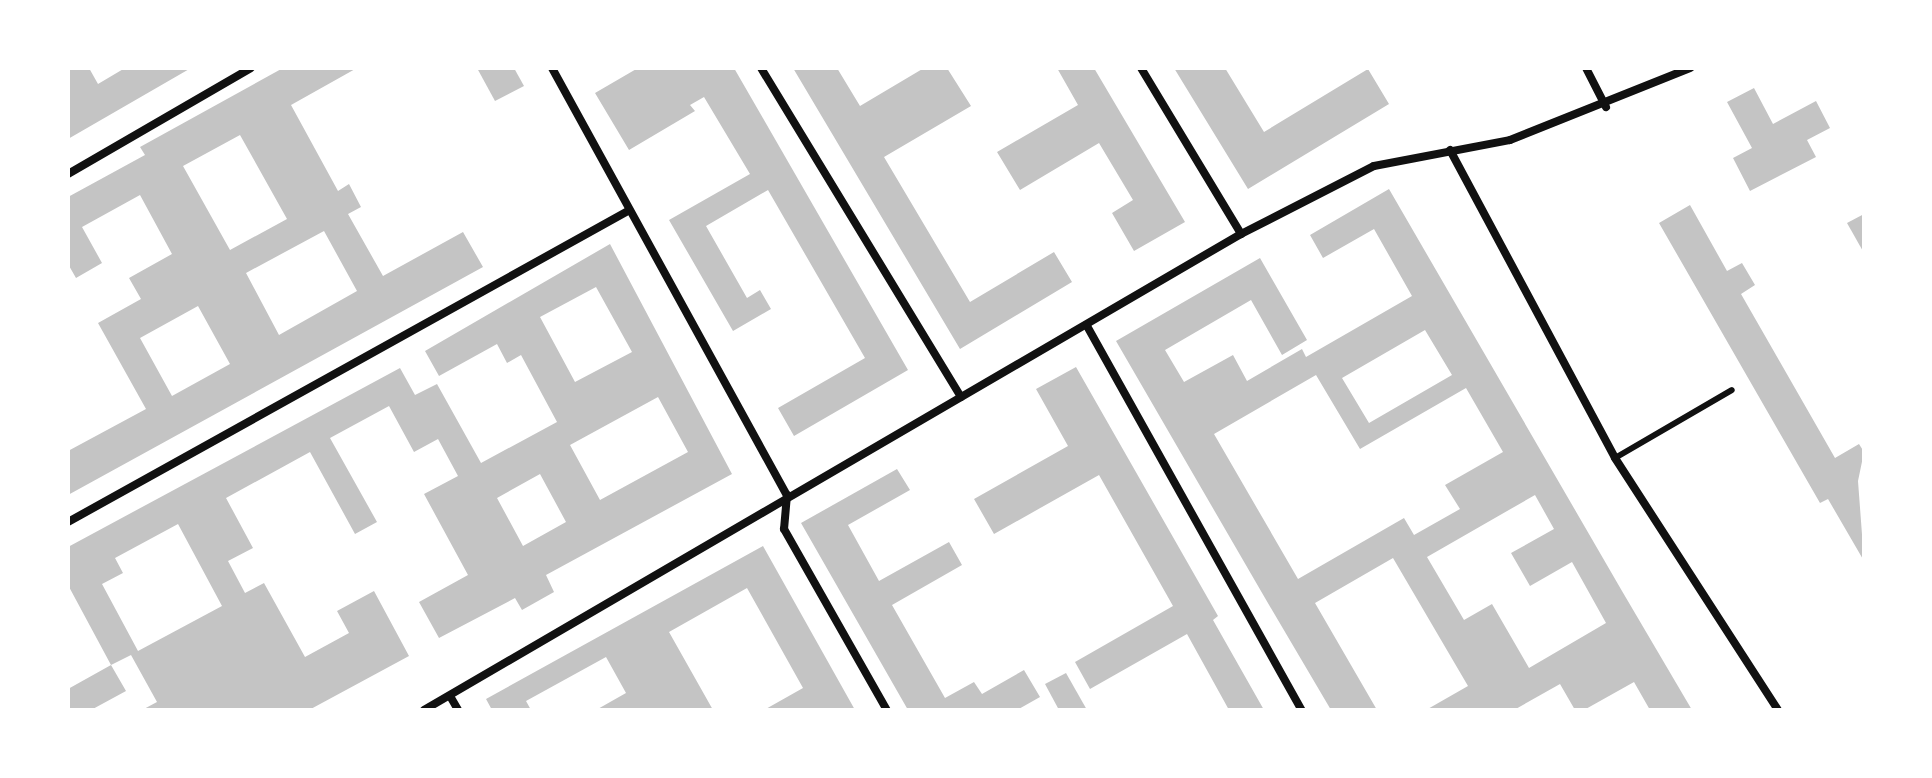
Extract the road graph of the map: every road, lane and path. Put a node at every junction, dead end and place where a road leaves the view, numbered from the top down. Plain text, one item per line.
1 (251, 68) edge
2 (552, 68) edge
3 (761, 68) edge
4 (1141, 68) edge
5 (1586, 68) edge
6 (1690, 68) edge
7 (1606, 107) junction
8 (1450, 150) junction
9 (68, 174) edge
10 (628, 211) junction
11 (1241, 234) junction
12 (1087, 326) junction
13 (1732, 390) dead end
14 (961, 397) junction
15 (1615, 458) junction
16 (787, 495) junction
17 (68, 522) edge
18 (450, 696) junction
19 (424, 710) edge
20 (458, 710) edge
21 (887, 710) edge
22 (1302, 710) edge
23 (1778, 710) edge

1 - 9 street
2 - 10 street
3 - 14 street
4 - 11 street
5 - 7 street
6 - 7 street
7 - 8 street
8 - 11 street
8 - 15 street
10 - 16 street
10 - 17 street
11 - 12 street
12 - 14 street
12 - 22 street
13 - 15 lane
14 - 16 street
15 - 23 street
16 - 18 street
16 - 21 street
18 - 19 street
18 - 20 street

